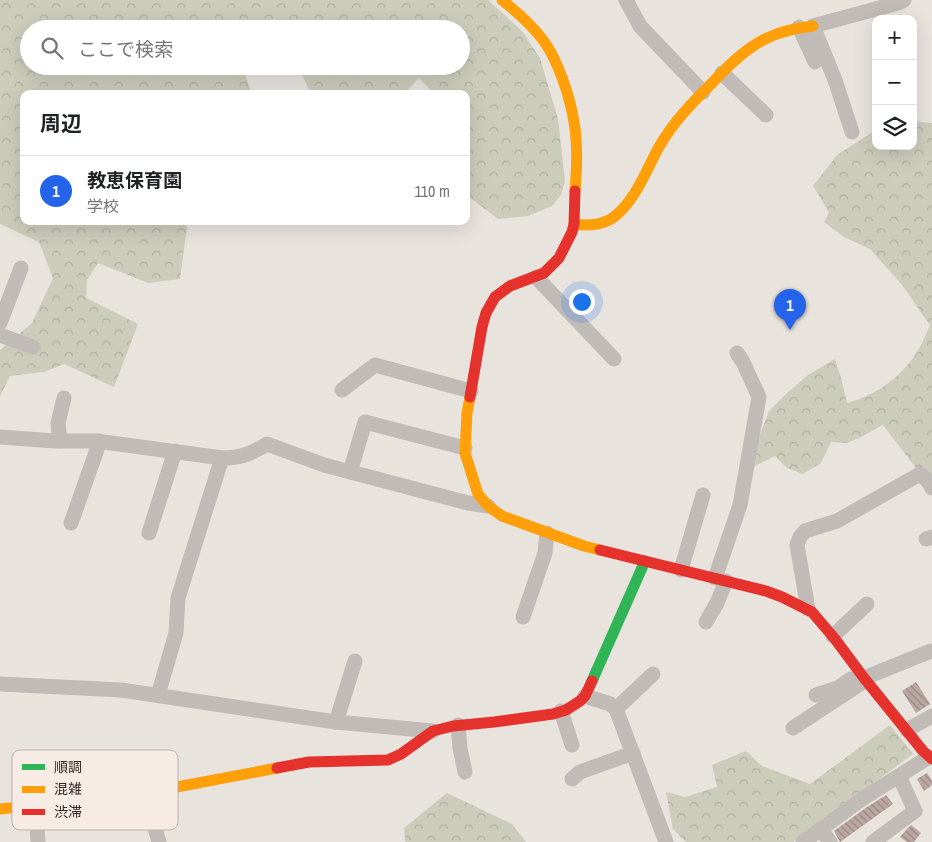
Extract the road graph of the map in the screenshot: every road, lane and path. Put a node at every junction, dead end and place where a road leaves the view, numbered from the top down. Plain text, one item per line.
1 (502, 0) edge
2 (626, 0) edge
3 (904, 0) edge
4 (806, 26) junction
5 (814, 62) dead end
6 (722, 73) junction
7 (703, 92) junction
8 (766, 115) dead end
9 (852, 132) dead end
10 (574, 224) junction
11 (21, 268) dead end
12 (536, 277) junction
13 (0, 323) edge
14 (0, 334) edge
15 (33, 347) dead end
16 (736, 353) dead end
17 (614, 359) dead end
18 (342, 390) dead end
19 (471, 390) junction
20 (64, 398) dead end
21 (0, 437) edge
22 (60, 441) junction
23 (100, 441) junction
24 (465, 448) junction
25 (174, 452) junction
26 (222, 458) junction
27 (350, 472) junction
28 (932, 488) edge
29 (703, 495) dead end
30 (488, 506) junction
31 (71, 524) dead end
32 (149, 533) dead end
33 (547, 533) junction
34 (645, 561) junction
35 (681, 570) junction
36 (720, 580) junction
37 (868, 604) dead end
38 (808, 609) junction
39 (523, 617) dead end
40 (706, 622) dead end
41 (833, 636) junction
42 (931, 652) dead end
43 (355, 661) dead end
44 (653, 674) dead end
45 (864, 677) junction
46 (0, 684) edge
47 (158, 695) junction
48 (816, 695) dead end
49 (585, 696) junction
50 (616, 709) junction
51 (561, 711) junction
52 (932, 716) edge
53 (336, 722) junction
54 (458, 725) junction
55 (793, 728) dead end
56 (907, 730) junction
57 (433, 731) junction
58 (572, 745) dead end
59 (633, 753) junction
60 (931, 758) edge
61 (465, 772) dead end
62 (898, 776) junction
63 (572, 779) dead end
64 (178, 788) edge
65 (821, 829) junction
66 (666, 842) edge
67 (803, 842) edge
68 (830, 842) edge
69 (872, 842) edge

1 - 10 street
2 - 7 street
3 - 4 street
4 - 5 street
4 - 6 street
4 - 9 street
6 - 7 street
6 - 8 street
7 - 10 street
10 - 12 street
11 - 13 street
12 - 17 street
12 - 19 street
14 - 15 street
16 - 36 street
18 - 19 street
19 - 24 street
20 - 22 street
21 - 22 street
22 - 23 street
23 - 25 street
23 - 31 street
24 - 27 street
24 - 30 street
25 - 26 street
25 - 32 street
26 - 27 street
26 - 47 street
27 - 30 street
28 - 38 street
29 - 35 street
30 - 33 street
33 - 34 street
33 - 39 street
34 - 35 street
34 - 49 street
35 - 36 street
36 - 38 street
36 - 40 street
37 - 41 street
38 - 41 street
41 - 45 street
42 - 45 street
43 - 53 street
44 - 50 street
45 - 48 street
45 - 55 street
45 - 56 street
46 - 47 street
47 - 53 street
49 - 50 street
49 - 51 street
50 - 59 street
51 - 54 street
51 - 58 street
52 - 56 street
53 - 57 street
54 - 57 street
54 - 61 street
56 - 60 street
57 - 64 street
59 - 63 street
59 - 66 street
60 - 62 street
62 - 65 street
62 - 69 street
65 - 67 street
65 - 68 street

